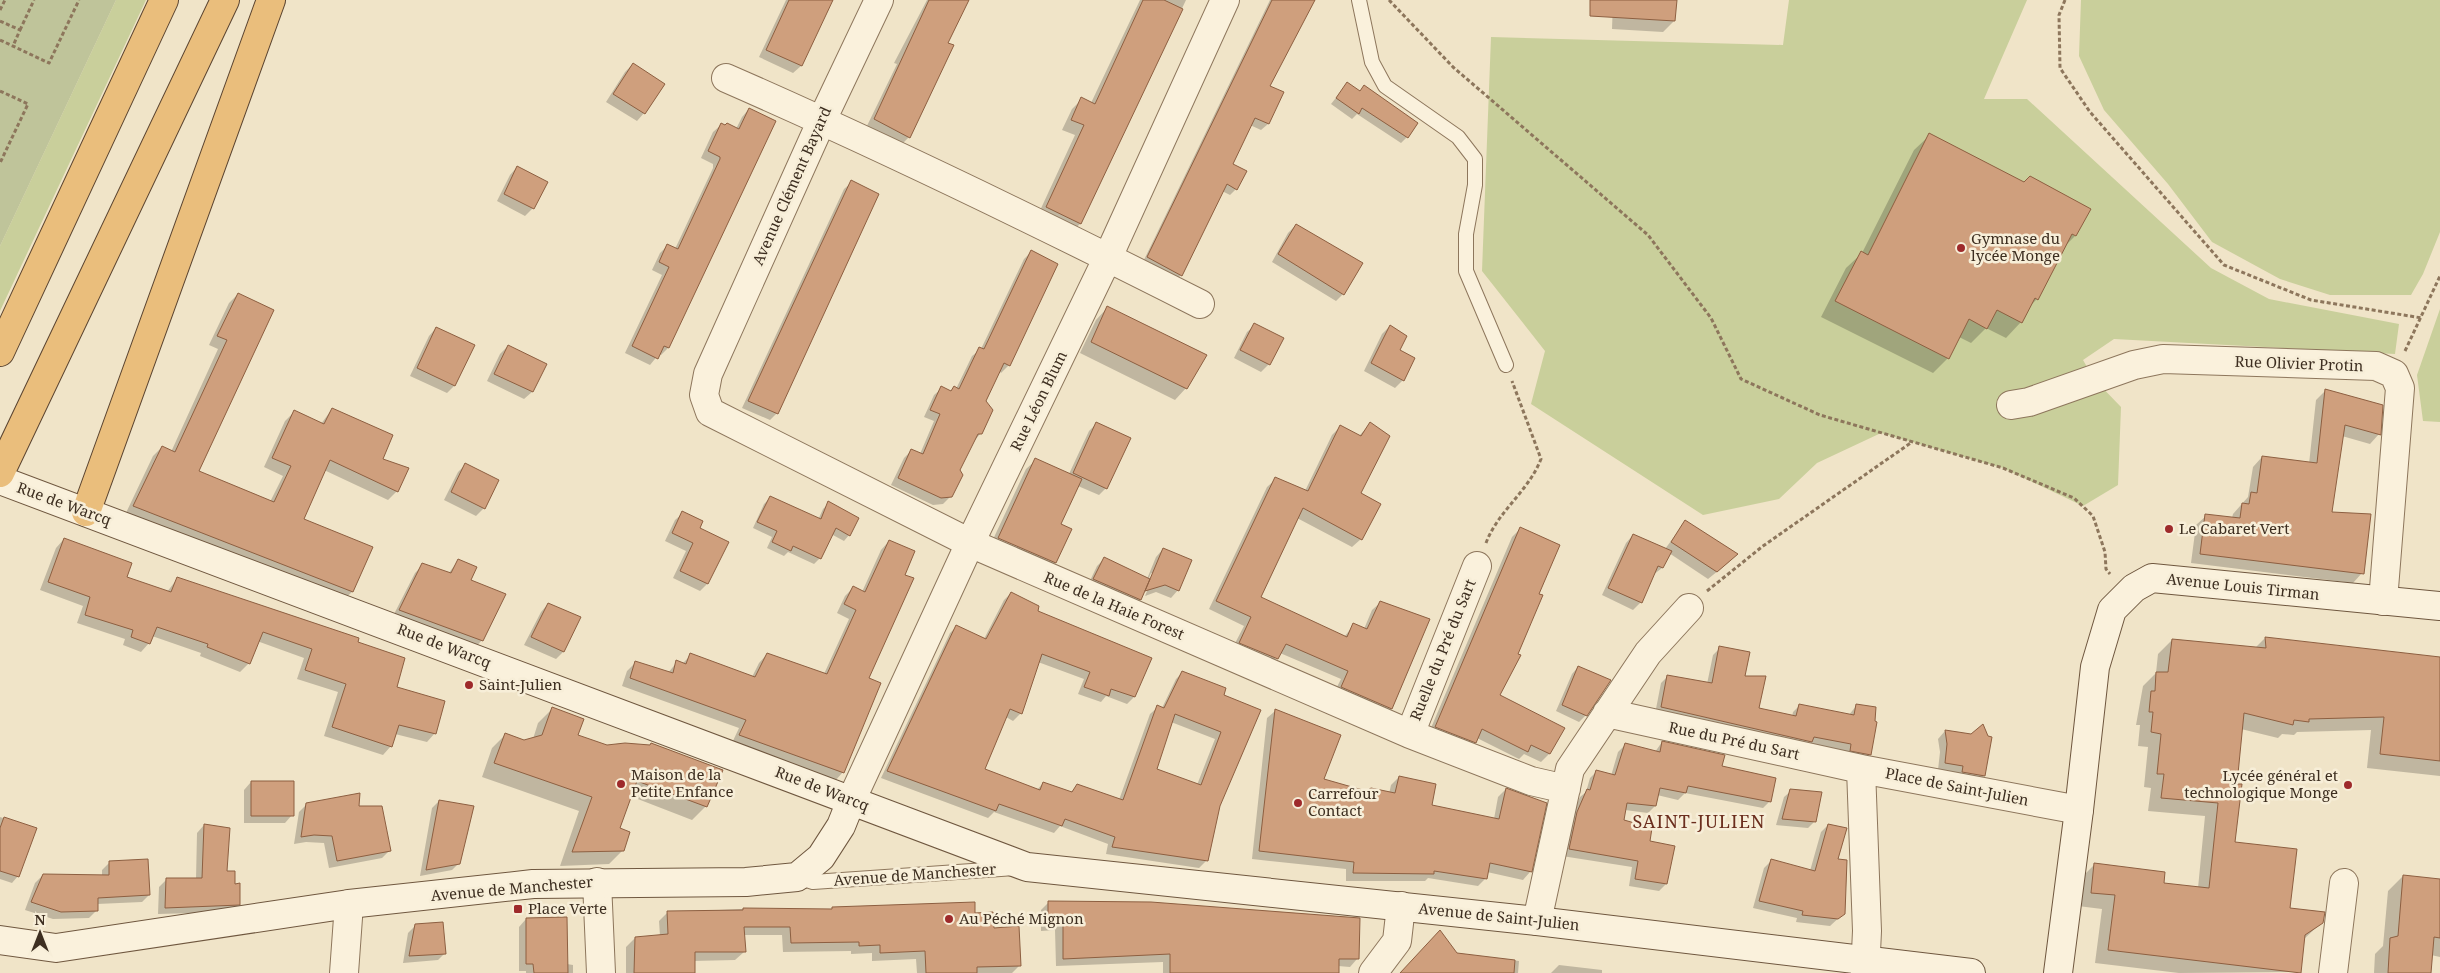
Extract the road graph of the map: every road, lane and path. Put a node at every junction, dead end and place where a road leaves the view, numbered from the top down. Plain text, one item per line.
1 (5, 0) edge
2 (34, 0) edge
3 (79, 0) edge
4 (164, 0) edge
5 (224, 0) edge
6 (271, 0) edge
7 (879, 0) edge
8 (1225, 0) edge
9 (1359, 0) edge
10 (1389, 0) edge
11 (2064, 0) edge
12 (0, 10) edge
13 (0, 21) edge
14 (20, 30) junction
15 (0, 40) edge
16 (12, 46) junction
17 (726, 78) dead end
18 (0, 91) edge
19 (822, 120) junction
20 (0, 163) edge
21 (1108, 257) junction
22 (2440, 276) edge
23 (1200, 304) dead end
24 (2422, 318) junction
25 (0, 352) edge
26 (1506, 365) joint
27 (708, 374) joint
28 (2394, 374) junction
29 (2011, 405) dead end
30 (1913, 442) junction
31 (0, 473) edge
32 (0, 480) edge
33 (86, 512) junction
34 (970, 543) junction
35 (1477, 566) joint
36 (2126, 596) junction
37 (2384, 601) junction
38 (2440, 606) edge
39 (1689, 608) joint
40 (1607, 714) junction
41 (1410, 734) junction
42 (1861, 770) junction
43 (1566, 789) junction
44 (851, 801) junction
45 (2079, 810) junction
46 (1027, 867) junction
47 (797, 877) junction
48 (597, 882) junction
49 (2344, 883) dead end
50 (349, 904) junction
51 (1401, 906) junction
52 (1537, 921) junction
53 (0, 940) edge
54 (1865, 967) edge
55 (344, 973) edge
56 (601, 973) edge
57 (1373, 973) edge
58 (1971, 973) edge
59 (2058, 973) edge
60 (2333, 973) edge

1 - 12 path
2 - 14 path
3 - 16 path
4 - 25 highway
5 - 31 highway
6 - 33 highway
7 - 19 street, Avenue Clément Bayard
8 - 21 street, Rue Léon Blum
9 - 26 lane
10 - 30 path
11 - 24 path
13 - 14 path
14 - 16 path
15 - 16 path
17 - 19 street
18 - 20 path
19 - 21 street
19 - 27 street, Avenue Clément Bayard
21 - 23 street
21 - 34 street, Rue Léon Blum
22 - 24 path
24 - 28 path
26 - 35 path
27 - 34 street, Rue de la Haie Forest
28 - 29 street, Rue Olivier Protin
28 - 37 street
30 - 36 path
30 - 39 path
32 - 33 street, Rue de Warcq
33 - 44 street, Rue de Warcq
34 - 41 street, Rue de la Haie Forest
34 - 44 street, Rue Léon Blum
35 - 41 street, Ruelle du Pré du Sart
36 - 37 street, Avenue Louis Tirman
36 - 45 street, Avenue Louis Tirman
37 - 38 street, Avenue Louis Tirman
39 - 40 street
40 - 42 street, Rue du Pré du Sart
40 - 43 street
41 - 43 street, Rue de la Haie Forest
42 - 45 street, Place de Saint-Julien
42 - 54 street, Place de Saint-Julien
43 - 52 street
44 - 46 street, Rue de Warcq
44 - 47 street, Rue Léon Blum
45 - 59 street
46 - 47 lane, Avenue de Manchester
46 - 51 street, Avenue de Saint-Julien
47 - 48 street, Avenue de Manchester
48 - 50 street, Avenue de Manchester
48 - 56 street
49 - 60 street
50 - 53 street, Avenue de Manchester
50 - 55 street
51 - 52 street, Avenue de Saint-Julien
51 - 57 street
52 - 54 street, Avenue de Saint-Julien
54 - 58 street, Avenue de Saint-Julien

